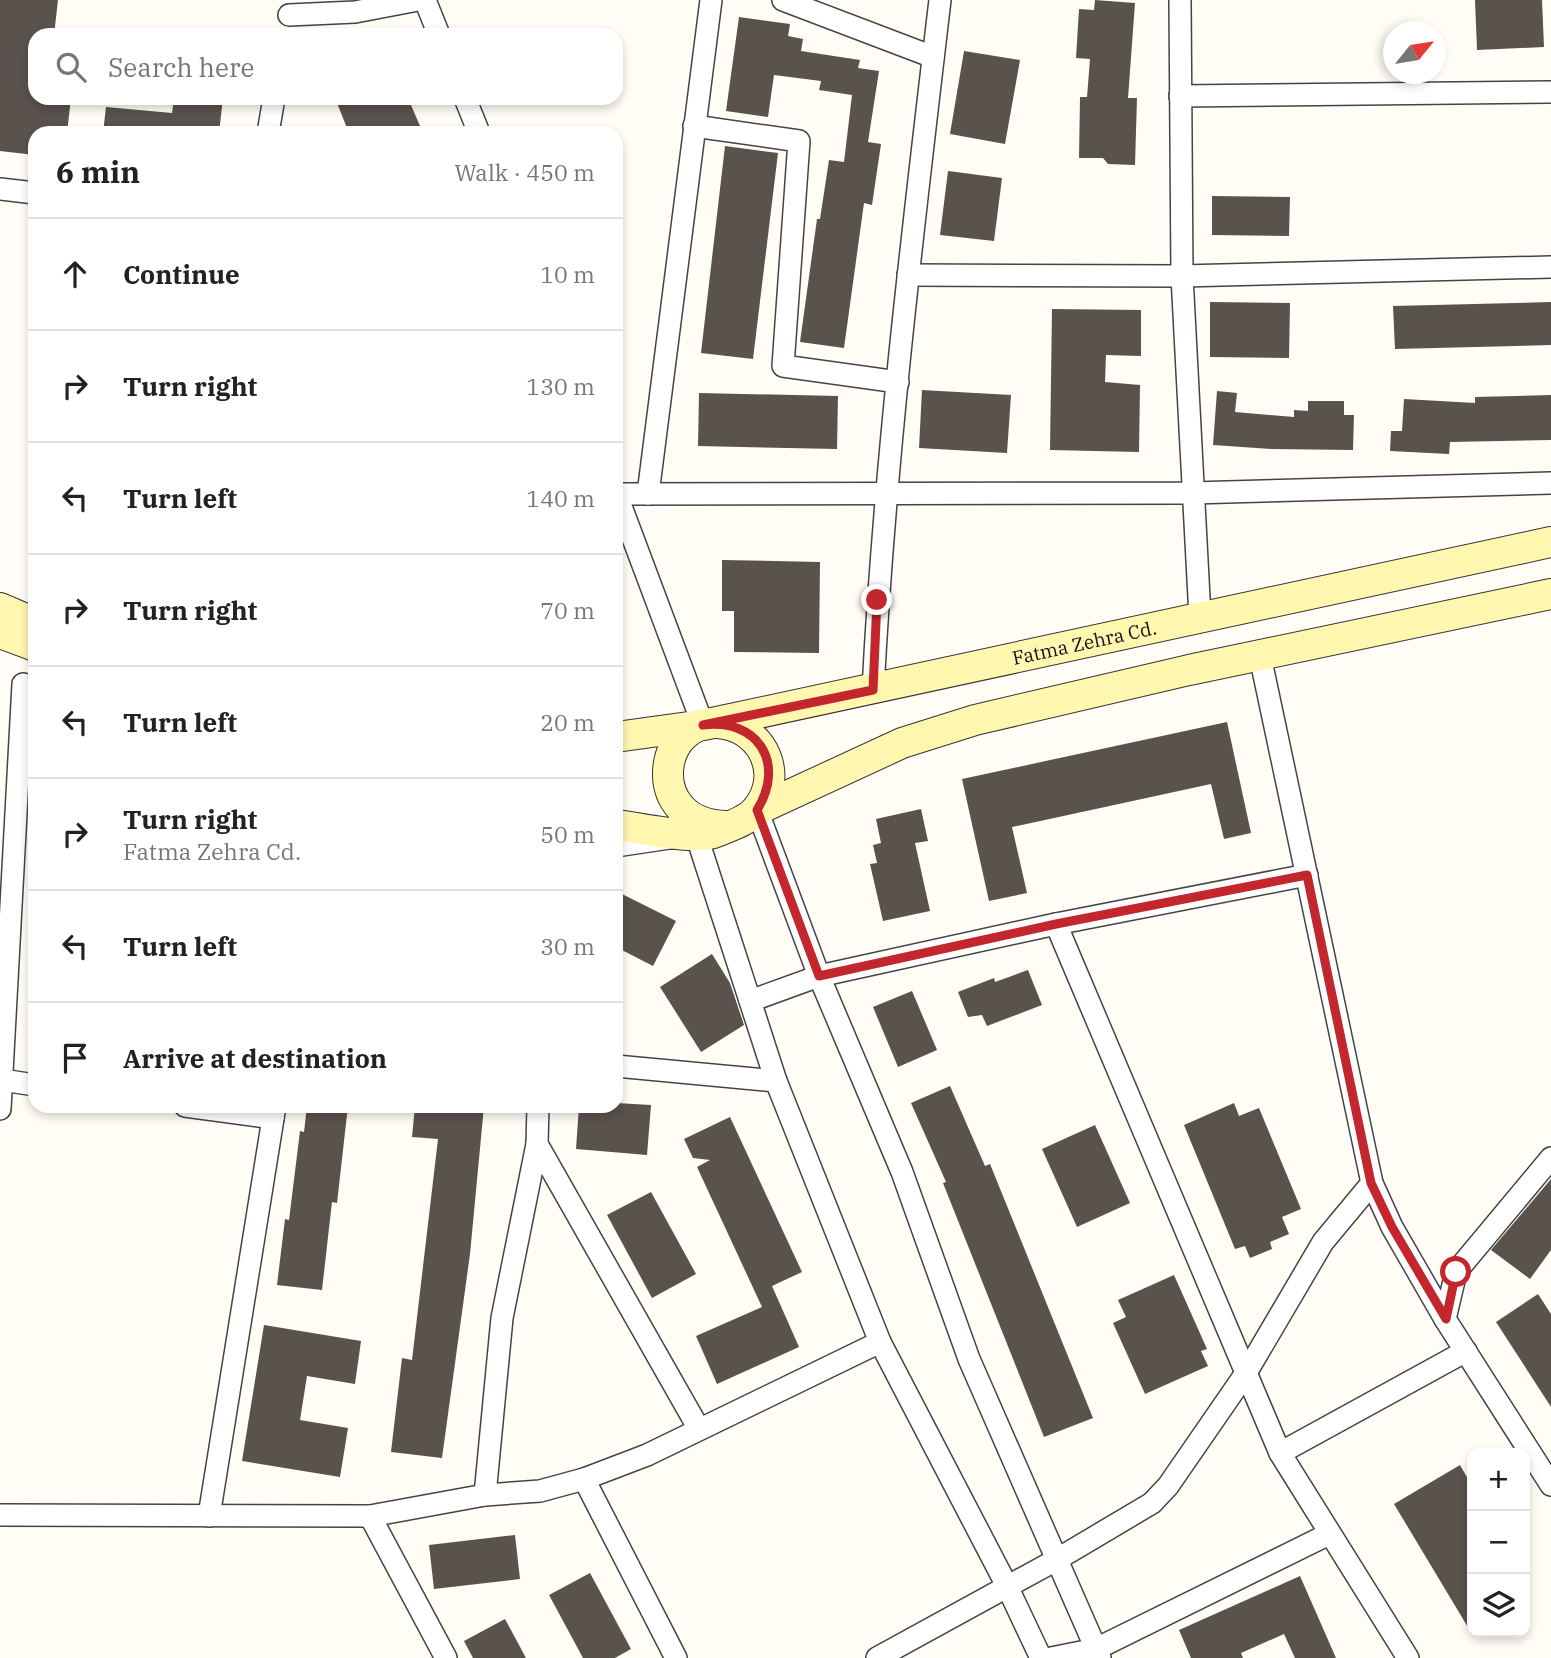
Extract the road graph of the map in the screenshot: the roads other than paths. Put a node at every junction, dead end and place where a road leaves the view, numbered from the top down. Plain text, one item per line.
1 (418, 0) edge
2 (425, 0) edge
3 (710, 0) edge
4 (783, 0) edge
5 (940, 0) edge
6 (1180, 0) edge
7 (288, 17) edge
8 (436, 28) edge
9 (933, 57) junction
10 (1551, 92) edge
11 (1181, 96) junction
12 (273, 105) edge
13 (468, 105) edge
14 (269, 126) edge
15 (476, 126) edge
16 (695, 126) junction
17 (0, 189) edge
18 (28, 192) edge
19 (1551, 267) edge
20 (908, 275) junction
21 (1182, 276) junction
22 (898, 382) junction
23 (1551, 483) edge
24 (1192, 493) junction
25 (623, 494) edge
26 (648, 494) junction
27 (887, 495) junction
28 (623, 513) edge
29 (1551, 542) edge
30 (1551, 594) edge
31 (0, 608) edge
32 (1200, 617) junction
33 (28, 620) edge
34 (0, 633) edge
35 (28, 643) edge
36 (1260, 656) junction
37 (28, 686) edge
38 (873, 690) junction
39 (703, 725) junction
40 (623, 736) edge
41 (757, 810) junction
42 (623, 826) edge
43 (726, 827) junction
44 (696, 834) junction
45 (623, 845) edge
46 (1307, 875) junction
47 (1056, 924) junction
48 (819, 976) junction
49 (750, 1001) junction
50 (623, 1067) edge
51 (2, 1080) edge
52 (776, 1081) junction
53 (28, 1084) edge
54 (0, 1109) edge
55 (274, 1113) edge
56 (538, 1113) edge
57 (537, 1144) junction
58 (1551, 1158) edge
59 (1371, 1183) junction
60 (1446, 1319) junction
61 (880, 1342) junction
62 (1466, 1351) junction
63 (1246, 1373) junction
64 (699, 1429) junction
65 (1280, 1453) junction
66 (584, 1479) junction
67 (1551, 1485) edge
68 (485, 1495) junction
69 (0, 1516) edge
70 (209, 1516) junction
71 (370, 1516) junction
72 (1329, 1534) junction
73 (1056, 1560) junction
74 (1007, 1587) junction
75 (1098, 1654) edge
76 (446, 1658) edge
77 (677, 1658) edge
78 (877, 1658) edge
79 (1041, 1658) edge
80 (1051, 1658) edge
81 (1408, 1658) edge

1 - 7 street
2 - 8 street
3 - 16 street
4 - 9 street
5 - 9 street
6 - 11 street
9 - 20 street
10 - 11 street
11 - 21 street
12 - 14 street
13 - 15 street
16 - 22 street
16 - 26 street
17 - 18 street
19 - 21 street
20 - 21 street
20 - 22 street
21 - 24 street
22 - 27 street
23 - 24 street
24 - 27 street
24 - 32 street
25 - 26 street
26 - 27 street
27 - 38 street
28 - 39 street
29 - 32 main road, Fatma Zehra Cd.
30 - 36 main road
31 - 33 main road
32 - 38 main road, Fatma Zehra Cd.
34 - 35 main road
36 - 41 main road
36 - 46 street
37 - 51 street
38 - 39 main road, Fatma Zehra Cd.
39 - 40 main road, Fatma Zehra Cd.
39 - 41 main road
39 - 43 main road
41 - 43 main road
41 - 48 street
42 - 44 main road
43 - 44 main road
44 - 45 street
44 - 49 street
46 - 47 street
46 - 59 street
47 - 48 street
47 - 63 street
48 - 49 street
48 - 73 street
49 - 52 street
50 - 52 street
51 - 53 street
51 - 54 street
52 - 61 street
55 - 70 street
56 - 57 street
57 - 64 street
57 - 68 street
58 - 60 street
59 - 60 street
59 - 63 street
60 - 62 street
61 - 64 street
61 - 74 street
62 - 65 street
62 - 67 street
63 - 65 street
63 - 73 street
64 - 66 street
65 - 72 street
66 - 68 street
66 - 77 street
68 - 71 street
69 - 70 street
70 - 71 street
71 - 76 street
72 - 75 street
72 - 81 street
73 - 74 street
73 - 75 street
74 - 78 street
74 - 79 street
75 - 80 street

